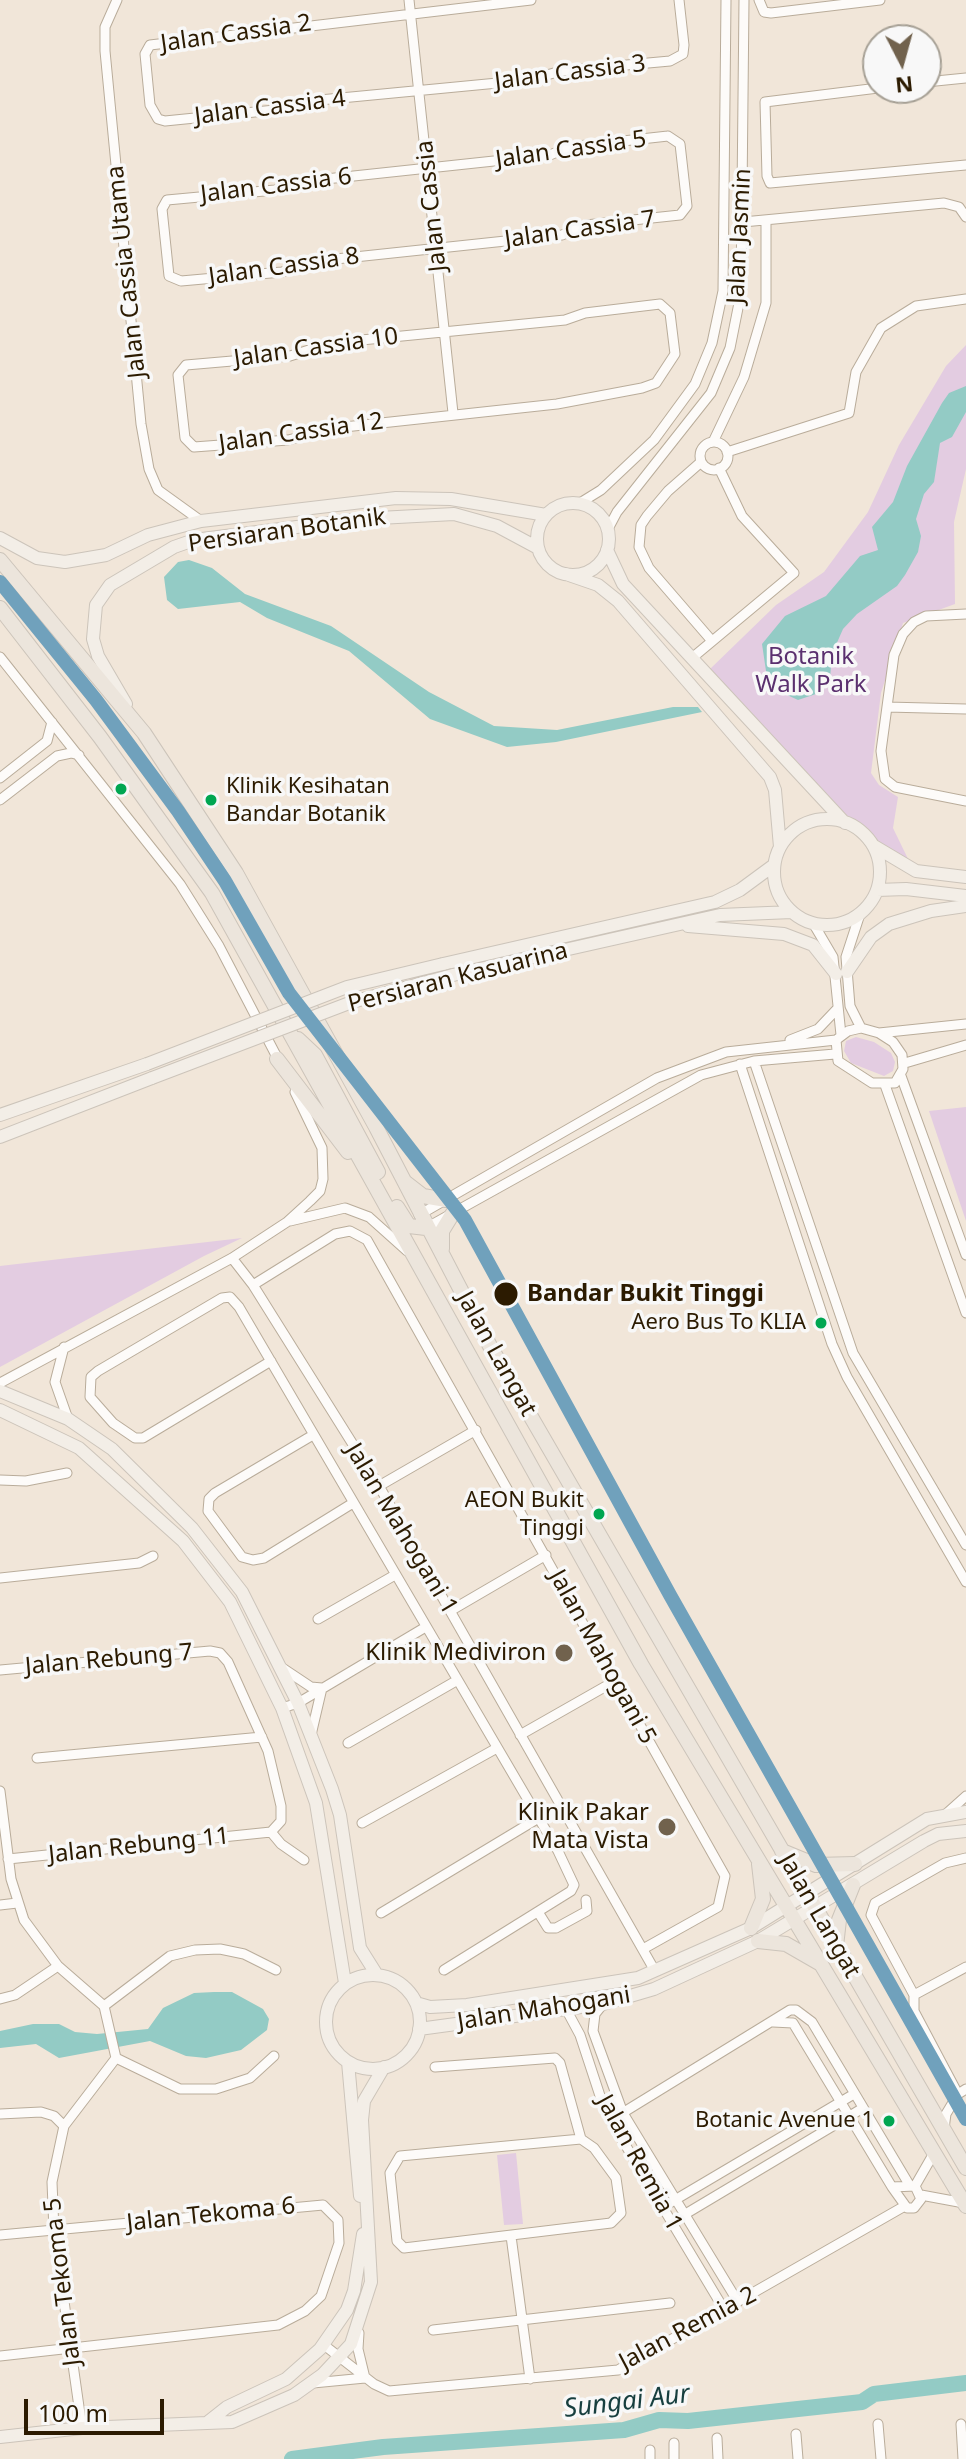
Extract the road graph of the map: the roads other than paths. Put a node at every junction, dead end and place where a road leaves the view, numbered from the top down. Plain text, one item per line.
1 (117, 0) edge
2 (409, 0) edge
3 (531, 0) edge
4 (679, 0) edge
5 (726, 0) edge
6 (744, 0) edge
7 (759, 0) edge
8 (880, 0) edge
9 (411, 12) junction
10 (966, 78) edge
11 (942, 80) edge
12 (148, 85) joint
13 (862, 90) edge
14 (420, 91) junction
15 (966, 165) edge
16 (427, 168) junction
17 (684, 175) joint
18 (966, 217) edge
19 (766, 220) junction
20 (743, 222) junction
21 (165, 240) joint
22 (437, 247) junction
23 (966, 299) edge
24 (444, 330) junction
25 (180, 407) joint
26 (453, 413) junction
27 (713, 442) junction
28 (727, 452) junction
29 (701, 462) junction
30 (719, 468) junction
31 (580, 503) junction
32 (546, 515) junction
33 (201, 521) junction
34 (608, 529) junction
35 (148, 535) junction
36 (0, 538) edge
37 (538, 548) junction
38 (607, 550) junction
39 (159, 555) junction
40 (0, 560) edge
41 (566, 574) junction
42 (0, 608) edge
43 (966, 614) edge
44 (712, 641) junction
45 (0, 657) edge
46 (692, 658) junction
47 (887, 707) junction
48 (966, 709) edge
49 (51, 719) junction
50 (144, 733) junction
51 (82, 757) junction
52 (4, 775) edge
53 (19, 785) junction
54 (0, 800) edge
55 (966, 801) edge
56 (845, 823) junction
57 (874, 846) junction
58 (780, 847) junction
59 (774, 865) junction
60 (966, 877) edge
61 (877, 890) junction
62 (966, 896) edge
63 (966, 906) edge
64 (792, 912) junction
65 (860, 914) junction
66 (813, 923) junction
67 (681, 925) junction
68 (842, 973) junction
69 (837, 1009) junction
70 (966, 1024) edge
71 (861, 1028) junction
72 (289, 1031) junction
73 (879, 1033) junction
74 (839, 1038) junction
75 (783, 1044) junction
76 (966, 1045) edge
77 (835, 1054) junction
78 (780, 1058) junction
79 (277, 1059) junction
80 (754, 1061) junction
81 (905, 1063) junction
82 (740, 1064) junction
83 (901, 1076) junction
84 (885, 1085) junction
85 (764, 1090) junction
86 (0, 1115) edge
87 (0, 1137) edge
88 (365, 1169) junction
89 (402, 1179) junction
90 (796, 1184) junction
91 (781, 1189) junction
92 (450, 1206) junction
93 (287, 1222) junction
94 (420, 1224) junction
95 (442, 1254) junction
96 (966, 1255) edge
97 (232, 1258) junction
98 (420, 1268) junction
99 (253, 1285) junction
100 (966, 1313) edge
101 (848, 1339) junction
102 (460, 1340) junction
103 (832, 1344) junction
104 (64, 1347) junction
105 (271, 1361) junction
106 (0, 1383) edge
107 (0, 1391) edge
108 (0, 1410) edge
109 (68, 1419) junction
110 (476, 1430) junction
111 (313, 1435) junction
112 (67, 1473) dead end
113 (0, 1480) edge
114 (379, 1486) junction
115 (353, 1503) junction
116 (966, 1545) edge
117 (546, 1555) junction
118 (153, 1556) dead end
119 (395, 1575) junction
120 (0, 1578) edge
121 (966, 1582) edge
122 (450, 1611) junction
123 (318, 1619) dead end
124 (424, 1628) junction
125 (281, 1667) junction
126 (0, 1670) edge
127 (456, 1681) junction
128 (615, 1681) junction
129 (322, 1688) junction
130 (298, 1703) junction
131 (282, 1708) junction
132 (520, 1735) junction
133 (311, 1736) junction
134 (262, 1737) junction
135 (348, 1743) dead end
136 (497, 1748) junction
137 (37, 1758) dead end
138 (0, 1791) edge
139 (966, 1796) edge
140 (966, 1812) edge
141 (943, 1814) junction
142 (1, 1815) edge
143 (537, 1819) junction
144 (362, 1823) dead end
145 (966, 1831) edge
146 (271, 1832) junction
147 (782, 1851) junction
148 (757, 1853) junction
149 (966, 1858) edge
150 (8, 1859) junction
151 (304, 1860) dead end
152 (855, 1864) junction
153 (853, 1885) junction
154 (806, 1894) junction
155 (586, 1900) dead end
156 (17, 1903) junction
157 (0, 1905) edge
158 (787, 1905) junction
159 (814, 1909) junction
160 (538, 1912) junction
161 (381, 1913) dead end
162 (796, 1920) junction
163 (754, 1935) junction
164 (836, 1946) junction
165 (643, 1949) junction
166 (58, 1966) junction
167 (966, 1967) edge
168 (825, 1969) junction
169 (276, 1970) dead end
170 (444, 1970) dead end
171 (655, 1971) junction
172 (377, 1975) junction
173 (345, 1983) junction
174 (914, 1995) junction
175 (0, 1999) edge
176 (416, 2003) junction
177 (603, 2004) junction
178 (104, 2006) junction
179 (566, 2009) junction
180 (770, 2022) junction
181 (419, 2029) junction
182 (116, 2055) junction
183 (274, 2056) dead end
184 (348, 2062) junction
185 (384, 2067) junction
186 (435, 2067) dead end
187 (962, 2091) edge
188 (854, 2094) junction
189 (841, 2102) junction
190 (863, 2108) junction
191 (623, 2113) junction
192 (0, 2114) edge
193 (850, 2116) junction
194 (611, 2120) junction
195 (64, 2126) junction
196 (944, 2131) junction
197 (581, 2139) junction
198 (934, 2153) junction
199 (966, 2168) edge
200 (892, 2187) junction
201 (915, 2189) junction
202 (676, 2200) junction
203 (965, 2204) edge
204 (663, 2207) junction
205 (903, 2207) junction
206 (685, 2214) junction
207 (672, 2222) junction
208 (54, 2231) junction
209 (0, 2235) edge
210 (511, 2236) junction
211 (738, 2302) junction
212 (670, 2303) dead end
213 (725, 2311) junction
214 (522, 2320) junction
215 (360, 2326) junction
216 (433, 2330) dead end
217 (324, 2345) junction
218 (70, 2348) junction
219 (0, 2356) edge
220 (339, 2357) junction
221 (365, 2378) junction
222 (530, 2379) junction
223 (309, 2384) junction
224 (208, 2422) junction
225 (878, 2424) dead end
226 (961, 2424) dead end
227 (82, 2428) junction
228 (796, 2434) dead end
229 (0, 2437) edge
230 (717, 2438) dead end
231 (674, 2443) dead end
232 (674, 2459) edge
233 (718, 2459) edge
234 (798, 2459) edge
235 (881, 2459) edge
236 (963, 2459) edge

1 - 33 street, Jalan Cassia Utama
2 - 9 street, Jalan Cassia
3 - 9 street
4 - 14 street, Jalan Cassia 3
5 - 31 street, Jalan Jasmin
6 - 20 street, Jalan Jasmin
7 - 8 street
9 - 12 street, Jalan Cassia 2
9 - 14 street, Jalan Cassia
10 - 11 street
12 - 14 street, Jalan Cassia 4
13 - 15 street
14 - 16 street, Jalan Cassia
16 - 17 street, Jalan Cassia 5
16 - 21 street, Jalan Cassia 6
16 - 22 street, Jalan Cassia
17 - 22 street, Jalan Cassia 7
18 - 19 street
19 - 20 street
19 - 27 street
20 - 34 street, Jalan Jasmin
21 - 22 street, Jalan Cassia 8
22 - 24 street, Jalan Cassia
23 - 28 street
24 - 25 street, Jalan Cassia 10
24 - 26 street, Jalan Cassia
24 - 26 street, Jalan Cassia 10
25 - 26 street, Jalan Cassia 12
27 - 28 street
27 - 29 street
28 - 30 street
29 - 30 street
29 - 44 street
30 - 44 street
31 - 32 main road
31 - 34 main road
32 - 33 main road, Persiaran Botanik
32 - 37 main road
33 - 35 main road, Persiaran Botanik
34 - 38 main road
35 - 36 main road, Persiaran Botanik
35 - 39 main road
37 - 39 main road, Persiaran Botanik
37 - 41 main road
38 - 41 main road
38 - 46 main road
39 - 50 main road, Persiaran Botanik
40 - 50 highway, Jalan Langat
41 - 58 main road
42 - 72 highway, Jalan Langat
43 - 47 street
44 - 46 street
45 - 49 street
46 - 56 main road
47 - 48 street
47 - 55 street
49 - 51 street
49 - 52 street
50 - 89 highway, Jalan Langat
51 - 53 street
51 - 79 street
52 - 53 street
53 - 54 street
56 - 57 main road
56 - 58 main road
57 - 60 main road
57 - 61 main road
58 - 59 main road
59 - 64 main road
59 - 86 main road, Persiaran Kasuarina, bridge
61 - 62 main road
61 - 65 main road
63 - 68 main road
64 - 66 main road
64 - 67 main road, Persiaran Kasuarina
65 - 66 main road
65 - 68 street
66 - 68 street
67 - 68 main road
67 - 87 main road, Persiaran Kasuarina, bridge
68 - 69 street
68 - 71 street
69 - 74 street
69 - 75 street
70 - 73 street
71 - 73 street
71 - 74 street
72 - 88 highway, Jalan Langat
72 - 94 highway
73 - 81 street
74 - 75 street
74 - 77 street
75 - 92 street
76 - 81 street
77 - 78 street
77 - 84 street
78 - 80 street
78 - 85 street
79 - 88 highway
79 - 93 street
80 - 82 street
80 - 85 street
81 - 83 street
82 - 91 street
82 - 92 street
83 - 84 street
83 - 96 street
84 - 100 street
85 - 90 street
88 - 98 highway, Jalan Langat
89 - 92 highway
89 - 94 highway, Jalan Langat
90 - 91 street
90 - 101 street
91 - 103 street
92 - 94 street
92 - 94 street
92 - 95 highway
93 - 97 street
93 - 98 street
94 - 95 highway, Jalan Langat
94 - 102 highway
95 - 147 highway, Jalan Langat
97 - 99 street, Jalan Mahogani 1
97 - 104 street
98 - 102 highway, Jalan Langat
99 - 110 street, Jalan Mahogani 5
99 - 114 street, Jalan Mahogani 1
101 - 103 street
101 - 116 street
102 - 148 highway, Jalan Langat
103 - 121 street
104 - 106 street
104 - 109 street
105 - 105 street
105 - 111 street
107 - 109 main road
108 - 131 main road
109 - 125 main road
110 - 114 street
110 - 117 street, Jalan Mahogani 5
111 - 115 street
111 - 115 street
112 - 113 street
114 - 122 street, Jalan Mahogani 1
115 - 119 street
117 - 122 street
117 - 128 street, Jalan Mahogani 5
118 - 120 street
119 - 123 street
119 - 124 street
122 - 132 street, Jalan Mahogani 1
124 - 127 street
124 - 129 street
125 - 129 street
125 - 130 main road
126 - 134 street, Jalan Rebung 7
127 - 135 street
127 - 136 street
128 - 132 street
128 - 165 street, Jalan Mahogani 5
129 - 130 street
129 - 133 street
130 - 131 street
130 - 133 main road
131 - 173 main road
132 - 165 street, Jalan Mahogani 1
133 - 172 main road
134 - 137 street
134 - 146 street
136 - 143 street
136 - 144 street
138 - 142 street
139 - 141 street
140 - 141 main road
141 - 152 main road, Jalan Mahogani
142 - 150 street
143 - 160 street
143 - 161 street
145 - 153 main road, Jalan Mahogani
146 - 150 street, Jalan Rebung 11
146 - 151 street
147 - 152 highway
147 - 154 highway, Jalan Langat
148 - 158 highway, Jalan Langat
148 - 163 highway
149 - 174 street
150 - 156 street
152 - 154 main road, Jalan Mahogani
153 - 159 main road, Jalan Mahogani
153 - 164 highway
154 - 158 main road, Jalan Mahogani
154 - 159 highway, Jalan Langat
155 - 160 street
156 - 157 street
156 - 166 street
158 - 162 highway, Jalan Langat
158 - 163 main road, Jalan Mahogani
159 - 162 main road, Jalan Mahogani
159 - 164 highway, Jalan Langat
160 - 170 street
162 - 163 main road, Jalan Mahogani
162 - 168 highway, Jalan Langat
163 - 168 highway
163 - 171 main road, Jalan Mahogani
163 - 177 main road, Jalan Mahogani
164 - 196 highway, Jalan Langat
165 - 171 street, Jalan Mahogani 1
166 - 175 street
166 - 178 street
167 - 174 street
168 - 198 highway, Jalan Langat
169 - 178 street
171 - 176 main road, Jalan Mahogani
172 - 173 main road
172 - 176 main road
173 - 184 main road
174 - 187 street
176 - 181 main road
177 - 179 main road, Jalan Mahogani
177 - 191 street, Jalan Remia 1
178 - 182 street
179 - 181 main road, Jalan Mahogani
179 - 194 street, Jalan Remia 1
180 - 188 street
180 - 189 street
180 - 191 street
181 - 185 main road
182 - 183 street
182 - 195 street, Jalan Tekoma 5
184 - 185 main road
184 - 217 main road
185 - 215 main road
186 - 197 street
187 - 196 street
188 - 189 street
188 - 190 street
189 - 193 street
189 - 202 street
190 - 193 street
190 - 201 street
191 - 194 street
191 - 202 street, Jalan Remia 1
192 - 195 street
193 - 200 street
193 - 206 street
194 - 204 street, Jalan Remia 1
195 - 208 street, Jalan Tekoma 5
196 - 199 highway, Jalan Langat
197 - 210 street
197 - 210 street
198 - 201 street
198 - 203 highway, Jalan Langat
200 - 201 street
200 - 205 street
201 - 203 street
201 - 205 street, Jalan Remia 2
202 - 204 street
202 - 206 street, Jalan Remia 1
204 - 207 street, Jalan Remia 1
205 - 211 street, Jalan Remia 2
206 - 207 street
206 - 211 street, Jalan Remia 1
207 - 213 street, Jalan Remia 1
208 - 209 street
208 - 218 street, Jalan Tekoma 5
208 - 218 street, Jalan Tekoma 6
210 - 214 street
211 - 213 street, Jalan Remia 2
212 - 214 street
213 - 222 street, Jalan Remia 2
214 - 216 street
214 - 222 street
215 - 220 main road
215 - 221 street
217 - 220 street, Jalan Remia 2
217 - 224 main road
218 - 219 street
218 - 227 street, Jalan Tekoma 5
220 - 221 street, Jalan Remia 2
220 - 223 main road
221 - 222 street, Jalan Remia 2
221 - 223 street
223 - 224 main road
224 - 227 main road
225 - 235 street
226 - 236 street
227 - 229 main road
228 - 234 street
230 - 233 street
231 - 232 street

